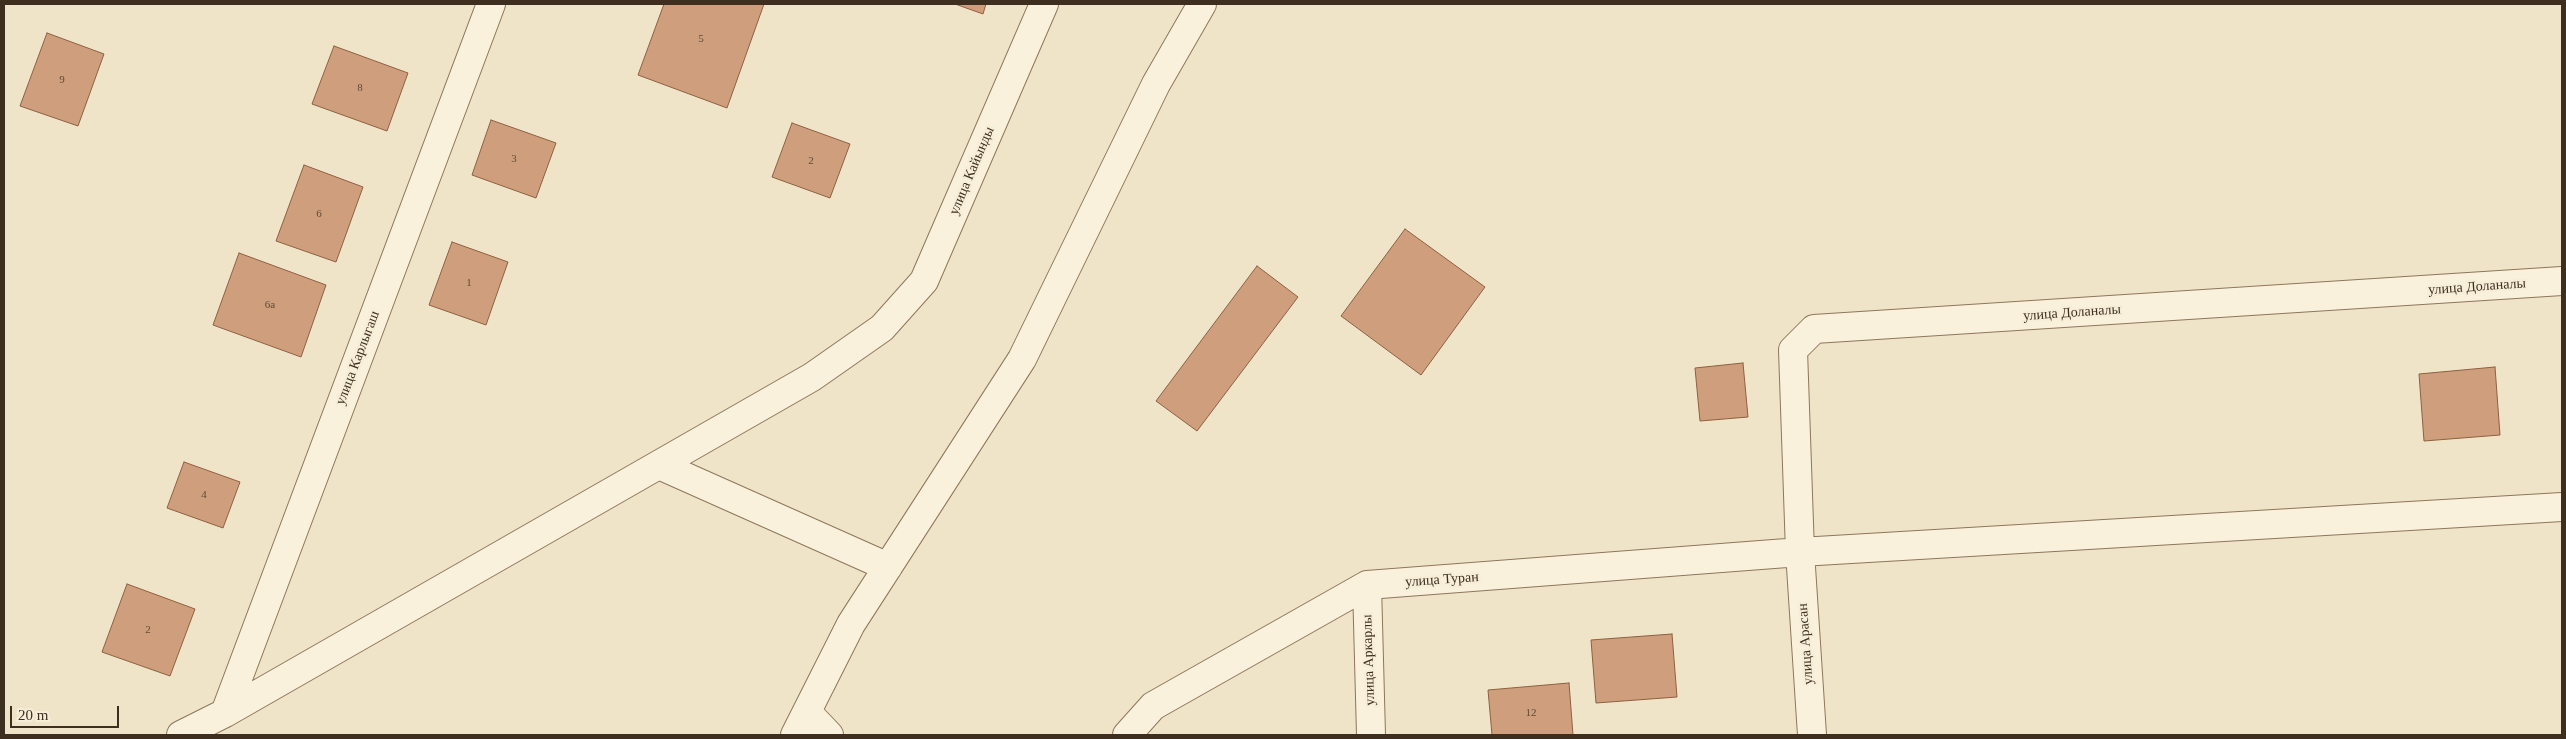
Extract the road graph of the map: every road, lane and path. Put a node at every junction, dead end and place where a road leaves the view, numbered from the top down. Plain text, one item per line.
1 (491, 4) edge
2 (1044, 4) edge
3 (1202, 4) edge
4 (2562, 281) edge
5 (659, 465) junction
6 (2562, 507) edge
7 (1800, 552) junction
8 (888, 567) junction
9 (1367, 586) junction
10 (225, 713) junction
11 (801, 723) edge
12 (181, 735) edge
13 (829, 735) edge
14 (1127, 735) edge
15 (1371, 735) edge
16 (1812, 735) edge

1 - 10 street, улица Карлыгаш
2 - 5 street, улица Кайынды
3 - 8 street
4 - 7 street, улица Доланалы
5 - 8 street
5 - 10 street, улица Кайынды
6 - 7 street, улица Туран
7 - 9 street, улица Туран
7 - 16 street, улица Арасан
8 - 11 street
9 - 14 street, улица Туран
9 - 15 street, улица Аркарлы
10 - 12 street, улица Кайынды
11 - 13 street

